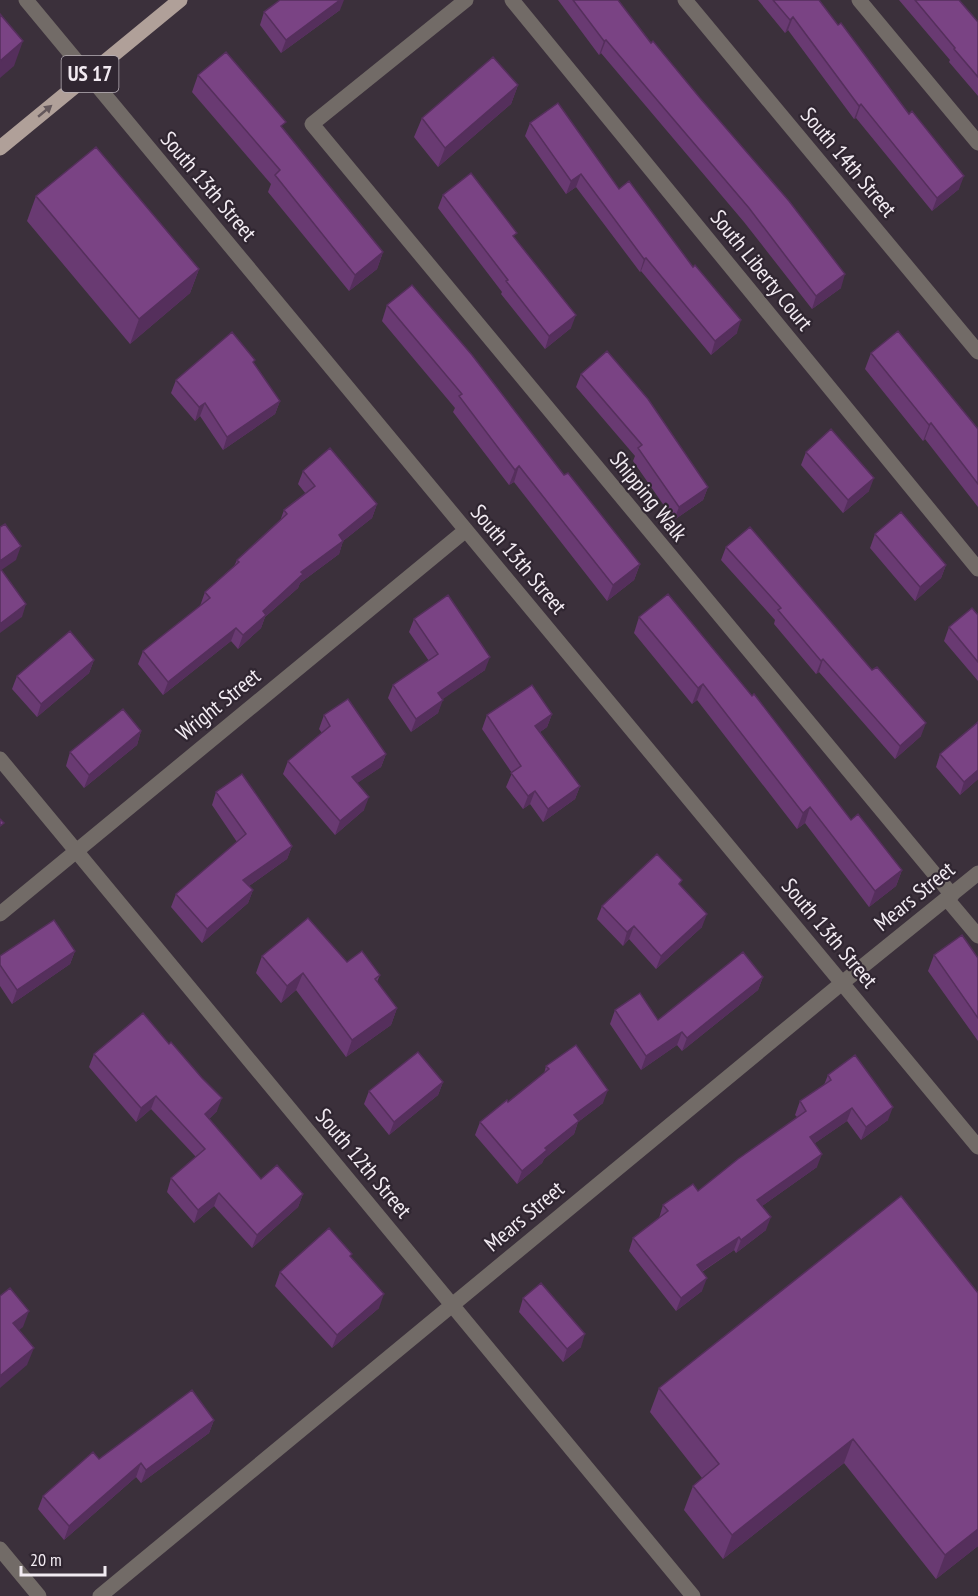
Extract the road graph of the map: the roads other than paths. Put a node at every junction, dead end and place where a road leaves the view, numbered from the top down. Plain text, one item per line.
1 (26, 0) edge
2 (180, 0) edge
3 (466, 0) edge
4 (512, 0) edge
5 (685, 0) edge
6 (859, 0) edge
7 (88, 76) junction
8 (978, 143) edge
9 (0, 148) edge
10 (978, 352) edge
11 (466, 530) junction
12 (978, 569) edge
13 (0, 759) edge
14 (76, 850) junction
15 (978, 873) edge
16 (949, 897) junction
17 (0, 914) edge
18 (978, 936) edge
19 (842, 983) junction
20 (978, 1148) edge
21 (453, 1305) junction
22 (0, 1549) edge
23 (39, 1596) edge
24 (100, 1596) edge
25 (693, 1596) edge

1 - 7 street, South 13th Street
2 - 7 main road, US 17
3 - 16 street, Shipping Walk
4 - 12 street, South Liberty Court
5 - 10 street, South 14th Street
6 - 8 street
9 -> 7 main road, US 17
7 - 11 street, South 13th Street
11 - 14 street, Wright Street
11 - 19 street, South 13th Street
13 - 14 street, South 12th Street
14 - 17 street, Wright Street
14 - 21 street, South 12th Street
15 - 16 street, Mears Street
16 - 18 street, Shipping Walk
16 - 19 street, Mears Street
19 - 20 street, South 13th Street
19 - 21 street, Mears Street
21 - 24 street, Mears Street
21 - 25 street, South 12th Street
22 - 23 street

